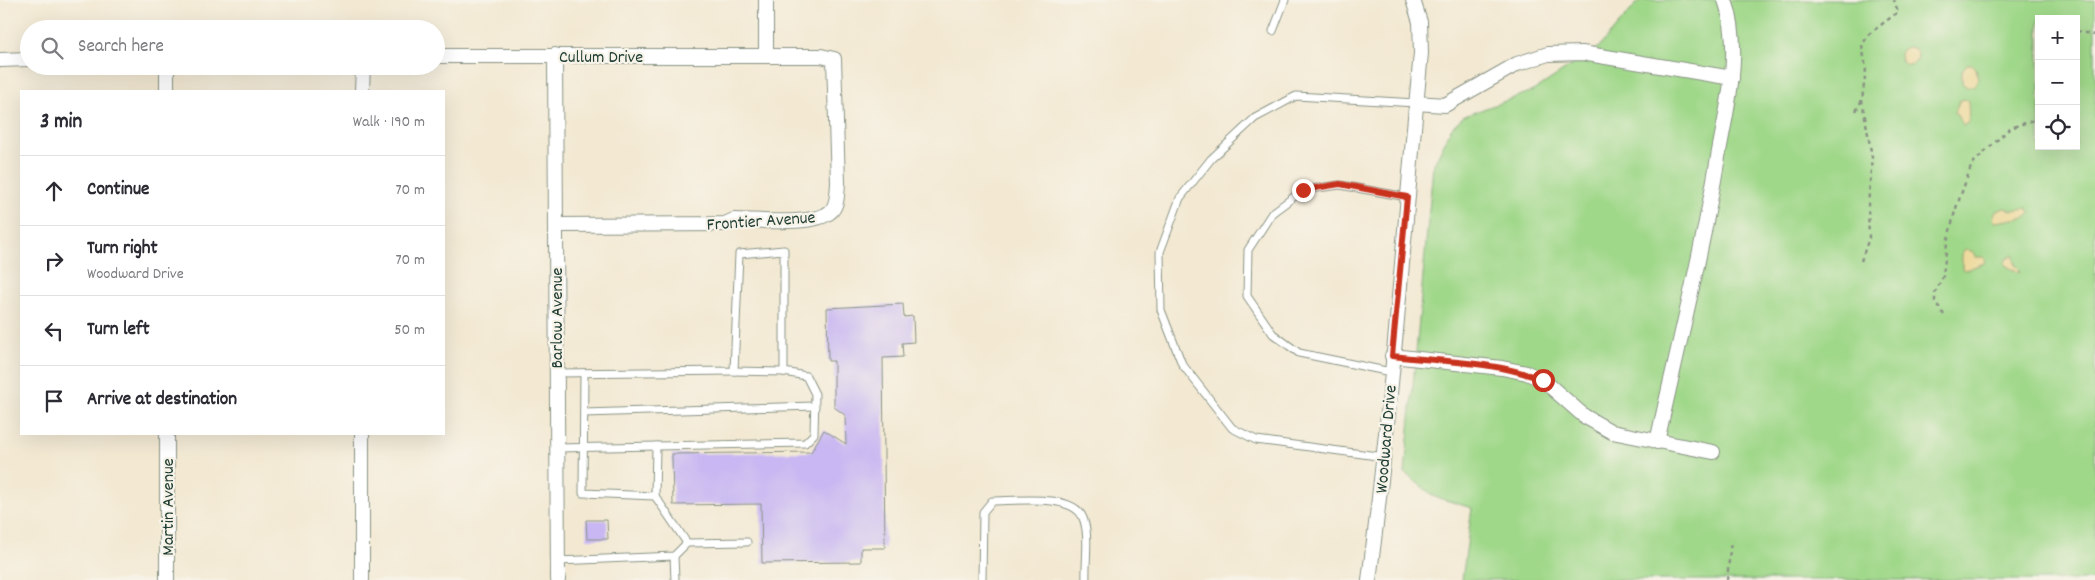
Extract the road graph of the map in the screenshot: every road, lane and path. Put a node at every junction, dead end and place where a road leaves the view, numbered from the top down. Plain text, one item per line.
1 (766, 0) edge
2 (1285, 0) edge
3 (1414, 0) edge
4 (1725, 0) edge
5 (1894, 0) edge
6 (1273, 30) dead end
7 (2080, 32) edge
8 (2095, 35) edge
9 (555, 55) junction
10 (445, 56) edge
11 (766, 56) junction
12 (20, 59) edge
13 (0, 60) edge
14 (167, 75) edge
15 (363, 75) edge
16 (1732, 78) junction
17 (167, 90) edge
18 (362, 90) edge
19 (1862, 100) junction
20 (1416, 103) junction
21 (1856, 111) dead end
22 (2035, 119) edge
23 (1407, 197) junction
24 (557, 225) junction
25 (1861, 261) dead end
26 (1944, 316) dead end
27 (1392, 356) junction
28 (734, 371) junction
29 (784, 372) junction
30 (1391, 372) junction
31 (557, 373) junction
32 (584, 373) junction
33 (815, 406) junction
34 (584, 413) junction
35 (167, 435) edge
36 (362, 435) edge
37 (1657, 442) junction
38 (656, 446) junction
39 (584, 447) junction
40 (557, 448) junction
41 (1713, 452) dead end
42 (1385, 457) junction
43 (655, 496) junction
44 (1731, 540) dead end
45 (747, 542) dead end
46 (687, 543) junction
47 (674, 556) junction
48 (558, 561) junction
49 (167, 580) edge
50 (362, 580) edge
51 (558, 580) edge
52 (675, 580) edge
53 (982, 580) edge
54 (1086, 580) edge
55 (1369, 580) edge
56 (1727, 580) edge

1 - 11 street
2 - 6 lane
3 - 20 street, Woodward Drive
4 - 16 street
5 - 19 path
7 - 8 path
9 - 10 street, Cullum Drive
9 - 11 street, Cullum Drive
9 - 24 street, Barlow Avenue
11 - 24 street, Frontier Avenue
12 - 13 street
14 - 17 street
15 - 18 street
16 - 20 street
16 - 37 street
19 - 21 path
19 - 25 path
20 - 23 street, Woodward Drive
20 - 42 lane
22 - 26 path
23 - 27 street, Woodward Drive
23 - 30 lane
24 - 31 street, Barlow Avenue
27 - 30 street, Woodward Drive
27 - 37 street
28 - 29 lane
28 - 29 lane
28 - 32 lane
29 - 33 lane
30 - 42 street, Woodward Drive
31 - 32 lane
31 - 40 street, Barlow Avenue
32 - 34 lane
33 - 34 lane
33 - 38 lane
34 - 39 lane
35 - 49 street, Martin Avenue
36 - 50 street
37 - 41 street
38 - 39 lane
38 - 43 lane
39 - 40 lane
39 - 43 lane
40 - 48 street, Barlow Avenue
42 - 55 street, Woodward Drive
43 - 46 lane
44 - 56 path
45 - 46 lane
46 - 47 lane
47 - 48 lane
47 - 52 lane
48 - 51 street, Barlow Avenue
53 - 54 lane

